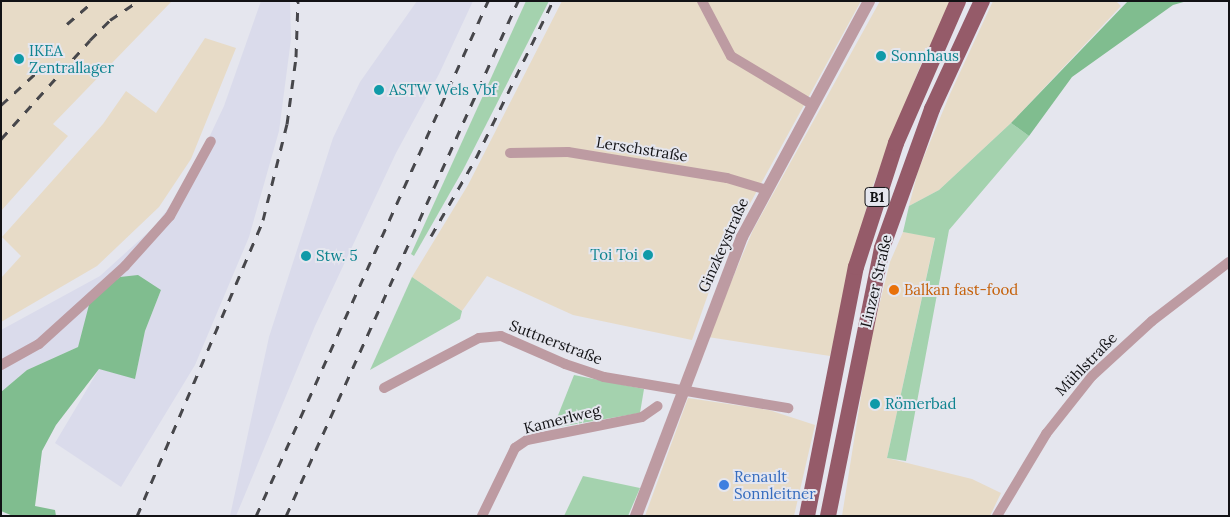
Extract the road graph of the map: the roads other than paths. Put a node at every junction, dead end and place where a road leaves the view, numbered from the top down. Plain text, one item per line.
1 (702, 1) edge
2 (869, 1) edge
3 (958, 1) edge
4 (982, 1) edge
5 (813, 105) junction
6 (211, 142) dead end
7 (510, 153) dead end
8 (767, 190) junction
9 (1229, 262) edge
10 (1, 365) edge
11 (384, 388) dead end
12 (684, 390) junction
13 (658, 406) dead end
14 (788, 408) dead end
15 (482, 516) edge
16 (636, 516) edge
17 (807, 516) edge
18 (828, 516) edge
19 (997, 516) edge

1 - 5 street
2 - 5 street, Ginzkeystraße
3 - 17 main road, Linzer Straße / B1
4 - 18 main road, Linzer Straße / B1
5 - 8 street, Ginzkeystraße
6 - 10 street
7 - 8 street, Lerschstraße
8 - 12 street, Ginzkeystraße
9 - 19 street, Mühlstraße
11 - 12 street, Suttnerstraße
12 - 14 street, Suttnerstraße
12 - 16 street, Ginzkeystraße
13 - 15 street, Kamerlweg

